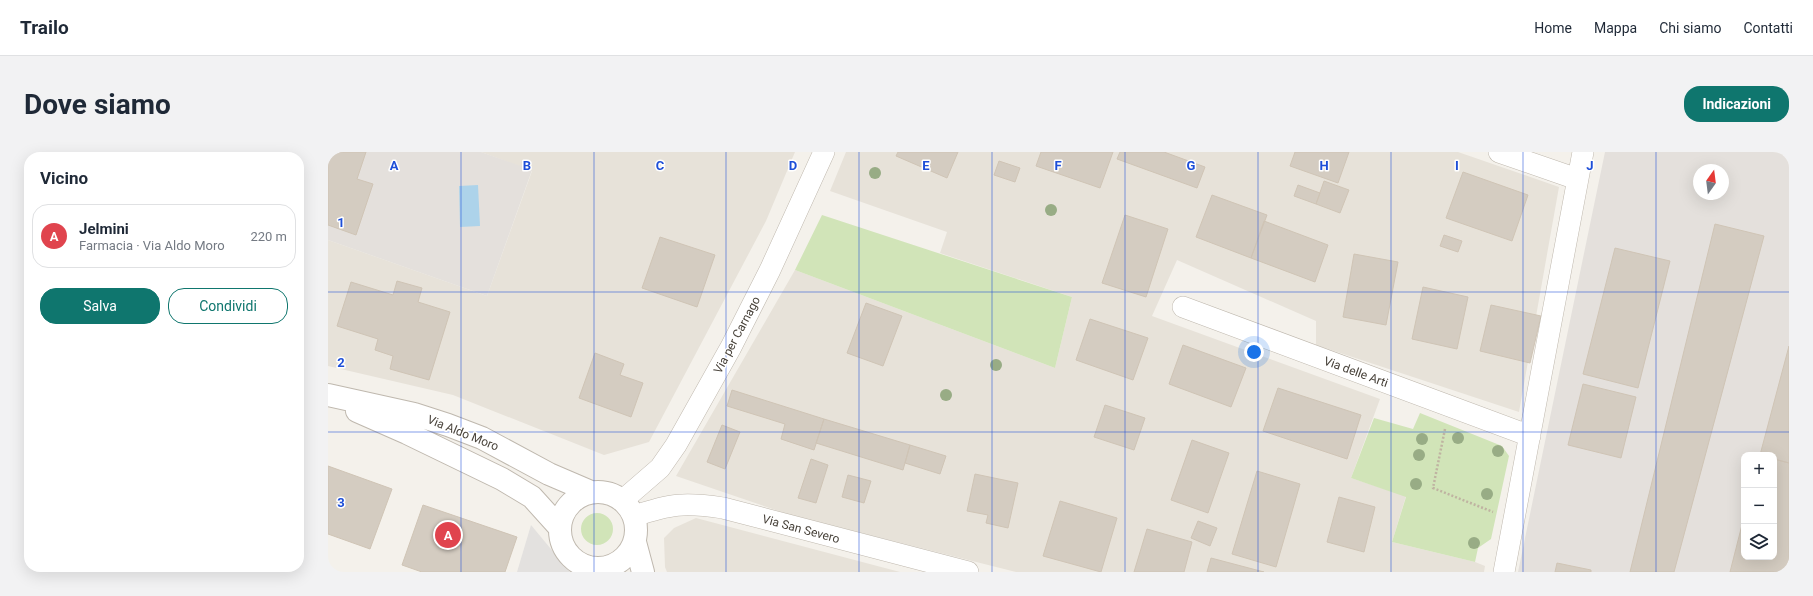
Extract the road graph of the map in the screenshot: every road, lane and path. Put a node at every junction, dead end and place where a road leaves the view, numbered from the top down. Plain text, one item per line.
1 (824, 152) edge
2 (1499, 152) edge
3 (1583, 152) edge
4 (1577, 179) junction
5 (1183, 307) dead end
6 (328, 396) edge
7 (328, 400) edge
8 (1450, 406) junction
9 (1530, 436) junction
10 (591, 492) junction
11 (628, 508) junction
12 (1514, 520) junction
13 (559, 527) junction
14 (635, 542) junction
15 (596, 570) edge
16 (643, 572) edge
17 (968, 572) edge
18 (1504, 572) edge

1 - 11 street, Via per Carnago
2 - 4 street
3 - 4 street
4 - 9 street
5 - 8 street, Via delle Arti
6 - 10 street, Via Aldo Moro
7 - 13 street, Via Aldo Moro
8 - 9 street, Via delle Arti
8 - 12 path
9 - 12 street
10 - 11 street
10 - 13 street
11 - 14 street
11 - 17 street, Via San Severo
12 - 18 street
13 - 15 street
14 - 15 street
14 - 16 street

